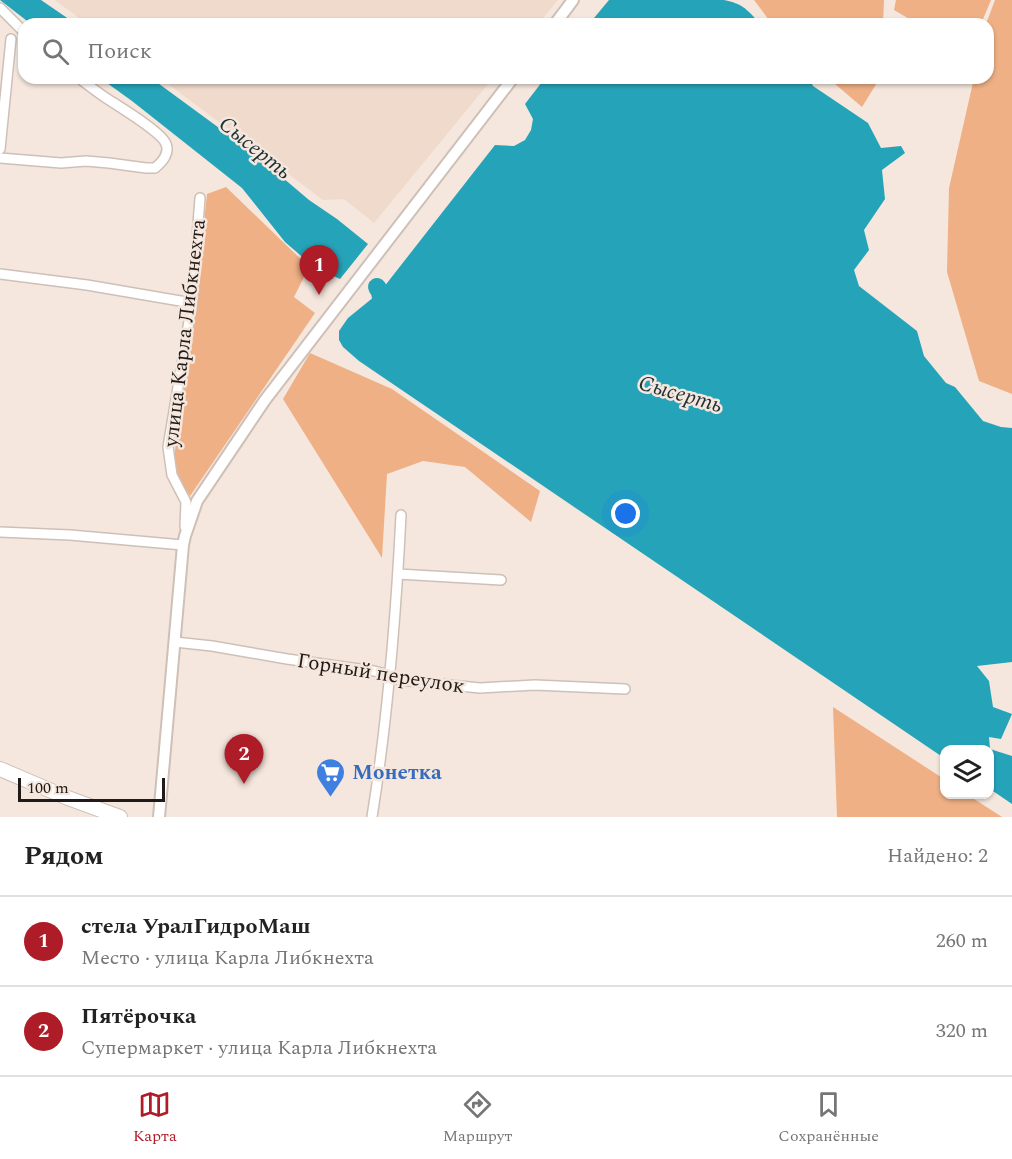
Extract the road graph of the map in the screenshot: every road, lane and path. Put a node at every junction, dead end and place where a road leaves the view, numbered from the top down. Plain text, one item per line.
1 (573, 0) edge
2 (0, 8) edge
3 (560, 18) edge
4 (18, 26) edge
5 (11, 39) dead end
6 (87, 84) edge
7 (508, 84) edge
8 (0, 149) edge
9 (0, 158) edge
10 (200, 198) dead end
11 (0, 274) edge
12 (192, 303) junction
13 (401, 515) dead end
14 (0, 532) edge
15 (184, 541) junction
16 (398, 574) junction
17 (501, 580) dead end
18 (175, 642) junction
19 (390, 675) junction
20 (625, 690) dead end
21 (0, 769) edge
22 (120, 817) edge
23 (159, 817) edge
24 (372, 817) edge

1 - 3 street
2 - 4 street
5 - 8 street
6 - 9 street
7 - 15 street, улица Карла Либкнехта
10 - 12 street, улица Карла Либкнехта
11 - 12 street
12 - 15 street, улица Карла Либкнехта
13 - 16 street
14 - 15 street
15 - 18 street, улица Карла Либкнехта
16 - 17 street
16 - 19 street
18 - 19 street, Горный переулок
18 - 23 street, улица Карла Либкнехта
19 - 20 street, Горный переулок
19 - 24 street
21 - 22 main road

